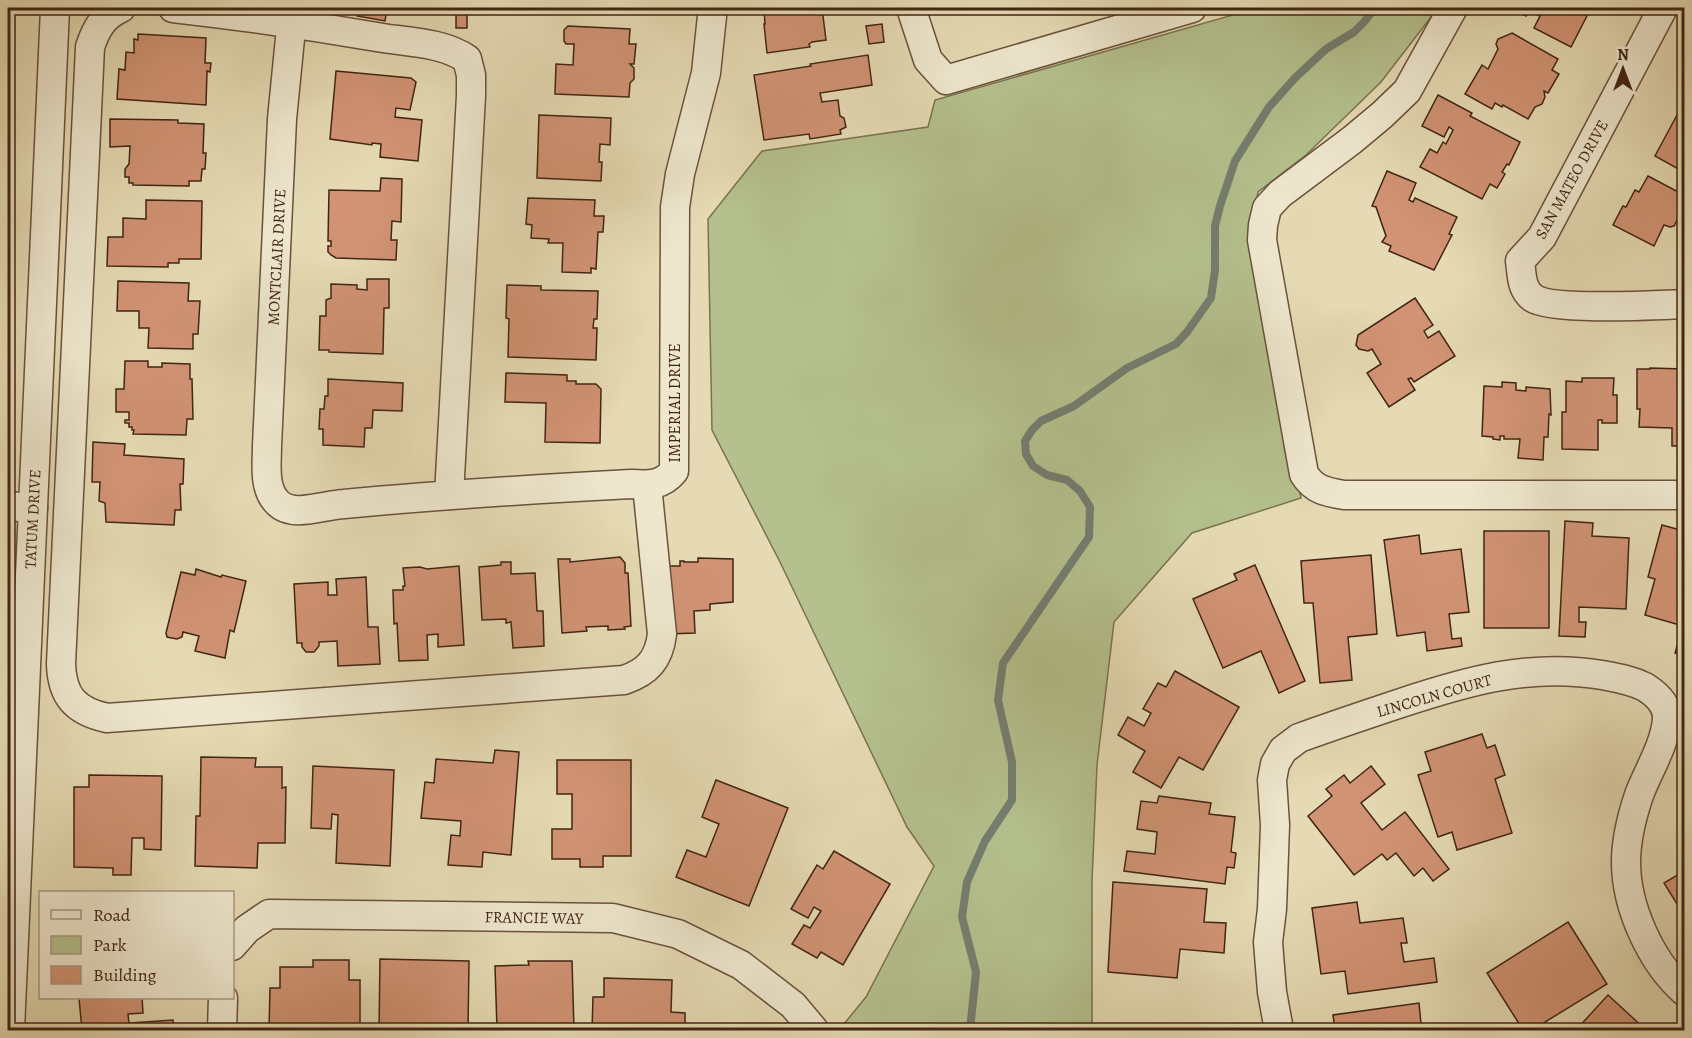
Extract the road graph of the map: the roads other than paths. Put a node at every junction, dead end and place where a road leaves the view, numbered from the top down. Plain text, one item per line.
1 (56, 8) edge
2 (121, 8) edge
3 (173, 8) edge
4 (711, 8) edge
5 (911, 8) edge
6 (1192, 8) edge
7 (1453, 8) edge
8 (1663, 8) edge
9 (292, 15) edge
10 (1684, 304) edge
11 (647, 485) junction
12 (449, 495) junction
13 (1684, 495) edge
14 (278, 504) joint
15 (20, 507) edge
16 (14, 811) edge
17 (234, 944) edge
18 (1684, 991) edge
19 (223, 999) edge
20 (10, 1030) edge
21 (222, 1030) edge
22 (814, 1030) edge
23 (1279, 1030) edge

1 - 15 street, TATUM DRIVE
2 - 11 street
3 - 9 street
4 - 11 street, IMPERIAL DRIVE
5 - 6 street
7 - 13 street
8 - 10 street, SAN MATEO DRIVE
9 - 12 street
9 - 14 street, MONTCLAIR DRIVE
11 - 12 street, IMPERIAL DRIVE
12 - 14 street, IMPERIAL DRIVE
15 - 16 street, TATUM DRIVE
16 - 20 street, TATUM DRIVE
17 - 22 street, FRANCIE WAY
18 - 23 street, LINCOLN COURT
19 - 21 street

